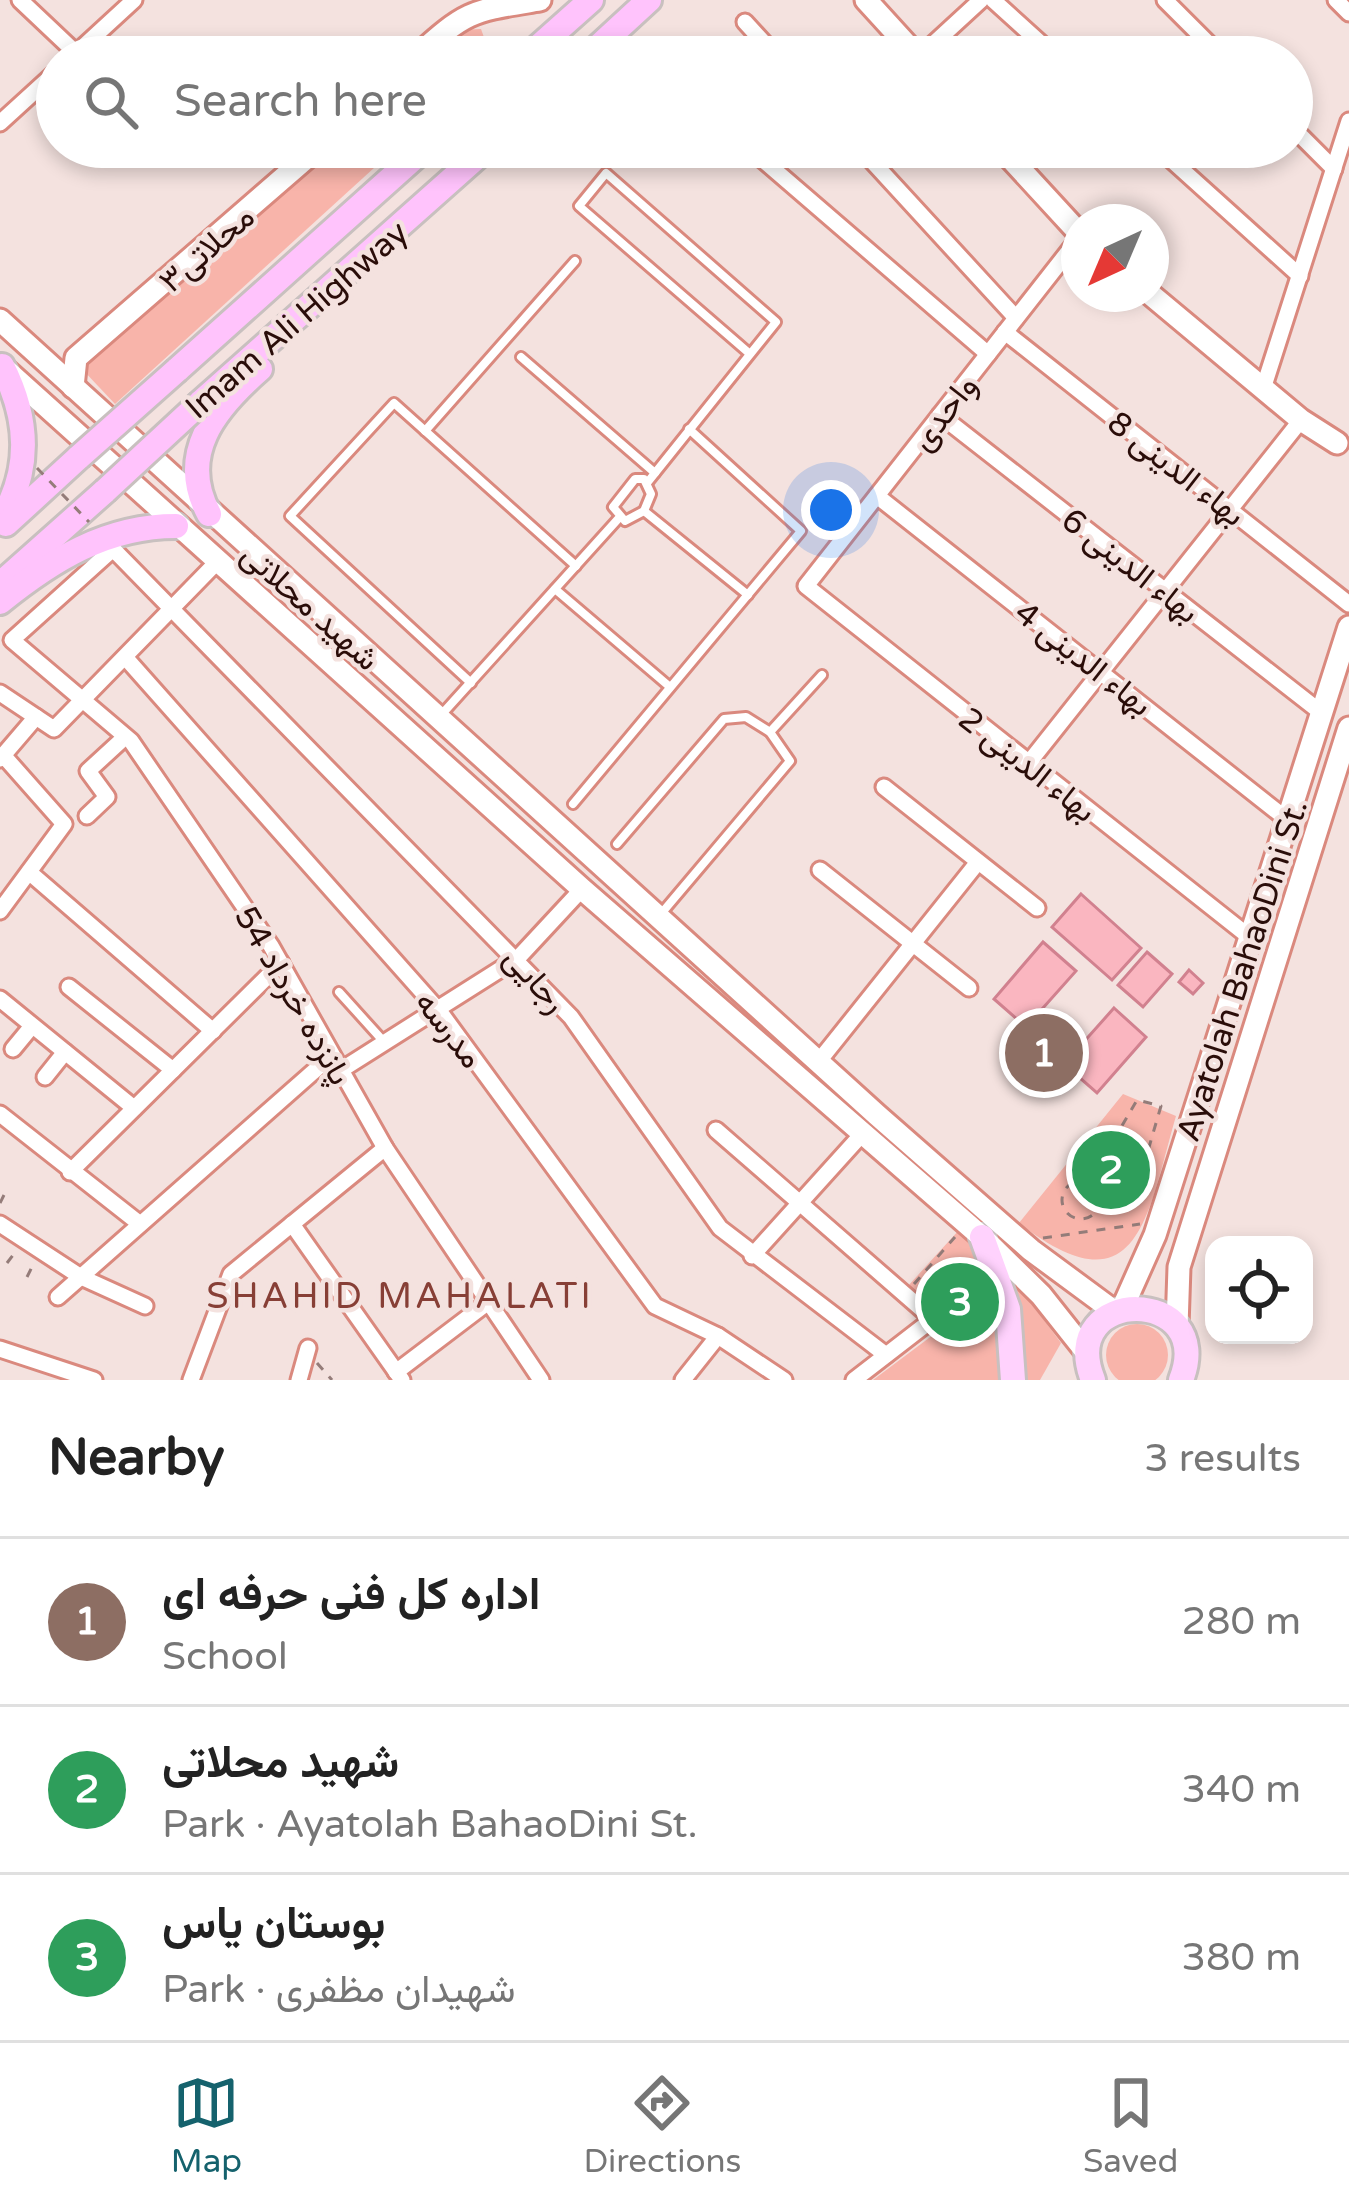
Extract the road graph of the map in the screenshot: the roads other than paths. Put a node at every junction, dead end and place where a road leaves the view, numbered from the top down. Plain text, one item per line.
1 (20, 0) edge
2 (134, 0) edge
3 (479, 0) edge
4 (540, 0) edge
5 (591, 0) edge
6 (649, 0) edge
7 (866, 0) edge
8 (981, 0) edge
9 (993, 0) edge
10 (1165, 0) edge
11 (1336, 0) edge
12 (1349, 13) edge
13 (458, 18) junction
14 (745, 22) dead end
15 (55, 36) edge
16 (95, 36) edge
17 (439, 36) edge
18 (551, 36) edge
19 (609, 36) edge
20 (758, 36) edge
21 (899, 36) edge
22 (941, 36) edge
23 (1033, 36) edge
24 (1201, 36) edge
25 (36, 90) edge
26 (1349, 121) edge
27 (0, 123) edge
28 (1313, 148) edge
29 (295, 168) edge
30 (403, 168) edge
31 (465, 168) edge
32 (772, 168) edge
33 (877, 168) edge
34 (1019, 168) edge
35 (1179, 168) edge
36 (1334, 169) junction
37 (1061, 216) edge
38 (408, 220) junction
39 (1061, 260) edge
40 (574, 261) dead end
41 (1300, 276) junction
42 (1169, 310) edge
43 (1011, 325) junction
44 (6, 326) edge
45 (92, 347) junction
46 (750, 354) junction
47 (988, 354) junction
48 (521, 357) dead end
49 (1, 365) edge
50 (73, 387) junction
51 (1263, 389) junction
52 (940, 415) junction
53 (1301, 420) junction
54 (688, 429) junction
55 (425, 431) junction
56 (1345, 450) edge
57 (655, 473) junction
58 (647, 483) junction
59 (877, 496) junction
60 (1230, 510) junction
61 (644, 511) junction
62 (209, 514) junction
63 (618, 519) junction
64 (0, 526) edge
65 (176, 526) junction
66 (216, 563) junction
67 (576, 566) junction
68 (0, 584) edge
69 (806, 586) joint
70 (555, 590) junction
71 (1166, 591) junction
72 (748, 595) junction
73 (0, 602) edge
74 (1349, 604) edge
75 (172, 608) junction
76 (1349, 627) edge
77 (12, 640) joint
78 (124, 657) junction
79 (1102, 672) junction
80 (822, 675) dead end
81 (471, 683) junction
82 (670, 687) junction
83 (0, 693) edge
84 (81, 702) junction
85 (1323, 714) junction
86 (36, 717) junction
87 (437, 720) junction
88 (1349, 728) edge
89 (770, 732) junction
90 (125, 737) junction
91 (1, 757) edge
92 (1028, 765) junction
93 (884, 787) dead end
94 (573, 804) dead end
95 (86, 816) dead end
96 (1289, 821) junction
97 (617, 844) dead end
98 (978, 862) junction
99 (820, 870) dead end
100 (28, 872) junction
101 (582, 889) junction
102 (1037, 908) dead end
103 (0, 911) edge
104 (658, 916) junction
105 (1252, 939) junction
106 (913, 944) junction
107 (518, 958) junction
108 (280, 963) junction
109 (69, 987) dead end
110 (969, 988) dead end
111 (339, 992) dead end
112 (0, 1000) edge
113 (440, 1012) junction
114 (32, 1026) junction
115 (213, 1030) junction
116 (386, 1044) junction
117 (13, 1049) dead end
118 (65, 1052) junction
119 (818, 1061) junction
120 (334, 1065) junction
121 (173, 1070) junction
122 (45, 1077) dead end
123 (134, 1108) junction
124 (0, 1114) edge
125 (716, 1130) dead end
126 (862, 1133) junction
127 (385, 1148) junction
128 (70, 1172) junction
129 (799, 1202) junction
130 (0, 1224) edge
131 (140, 1224) junction
132 (292, 1224) junction
133 (975, 1231) junction
134 (752, 1256) junction
135 (1147, 1258) junction
136 (1179, 1267) junction
137 (1058, 1270) junction
138 (81, 1277) junction
139 (1041, 1295) junction
140 (58, 1298) dead end
141 (487, 1303) junction
142 (145, 1306) dead end
143 (1119, 1311) junction
144 (1177, 1328) junction
145 (718, 1336) junction
146 (308, 1348) dead end
147 (0, 1349) edge
148 (886, 1355) junction
149 (1085, 1369) edge
150 (1188, 1372) edge
151 (399, 1376) edge
152 (94, 1380) edge
153 (191, 1380) edge
154 (298, 1380) edge
155 (541, 1380) edge
156 (683, 1380) edge
157 (784, 1380) edge
158 (854, 1380) edge
159 (1013, 1380) edge

1 - 15 street
2 - 16 street
3 - 13 street
4 - 13 main road
5 - 18 highway
6 - 19 highway
7 - 21 main road
8 - 22 street
9 - 23 street
10 - 24 street
11 - 12 street
13 - 17 main road
14 - 20 street
25 - 27 street
26 - 36 street
28 - 36 street
29 - 45 main road, محلاتی۳
30 - 64 highway, Imam Ali Highway, bridge
31 - 38 highway, Imam Ali Highway
32 - 47 street
33 - 43 street, بهاء الدینی 8
34 - 37 main road
35 - 41 street
36 - 41 street
38 - 62 highway
38 - 68 highway, Imam Ali Highway, bridge
39 - 43 street, واحدی
40 - 55 lane
41 - 51 street
42 - 51 main road
43 - 47 street, واحدی
43 - 60 street, بهاء الدینی 8
44 - 45 main road
44 - 50 main road, شهید محلاتی
45 - 50 main road
46 - 46 lane
46 - 54 lane
47 - 52 street, واحدی
48 - 57 lane
49 - 64 highway
49 - 65 main road, شهید محلاتی
50 - 62 main road, شهید محلاتی
51 - 53 main road
52 - 59 street, واحدی
52 - 71 street, بهاء الدینی 6
53 - 56 main road
53 - 60 street
54 - 57 lane
54 - 72 lane
55 - 67 lane
55 - 81 lane
57 - 58 lane
58 - 61 lane
58 - 63 lane
59 - 69 street, واحدی
59 - 79 street, بهاء الدینی 4
60 - 71 street
60 - 74 street, بهاء الدینی 8
61 - 63 lane
61 - 72 lane
62 - 87 main road, شهید محلاتی
63 - 67 lane
65 - 66 main road, شهید محلاتی
65 - 73 highway
66 - 75 street
66 - 101 main road, شهید محلاتی
67 - 70 lane
69 - 92 street, بهاء الدینی 2
70 - 81 lane
70 - 82 lane
71 - 79 street
71 - 85 street, بهاء الدینی 6
72 - 82 lane
75 - 77 street, رجایی
75 - 78 street
75 - 107 street, رجایی
76 - 85 main road, Ayatolah BahaoDini St.
77 - 84 street, پانزده خرداد 54
78 - 84 street
78 - 113 street, مدرسه
79 - 92 street
79 - 96 street, بهاء الدینی 4
80 - 89 lane
81 - 87 lane
82 - 94 lane
83 - 86 street
84 - 86 street
84 - 90 street, پانزده خرداد 54
85 - 96 main road, Ayatolah BahaoDini St.
86 - 91 street
87 - 104 main road, شهید محلاتی
88 - 136 main road, Ayatolah BahaoDini St.
89 - 97 lane
89 - 104 lane
90 - 95 street
90 - 108 street, پانزده خرداد 54
91 - 100 street
92 - 105 street, بهاء الدینی 2
93 - 98 street
96 - 105 main road, Ayatolah BahaoDini St.
98 - 102 street
98 - 106 street
99 - 106 street
100 - 103 street
100 - 115 street
101 - 107 street
101 - 126 main road, شهید محلاتی
104 - 119 main road, شهید محلاتی
105 - 135 main road, Ayatolah BahaoDini St.
106 - 110 street
106 - 119 street
107 - 113 street
107 - 134 street, رجایی
108 - 115 street
108 - 120 street, پانزده خرداد 54
109 - 121 street
111 - 116 lane
112 - 114 street
113 - 116 street
113 - 145 street, مدرسه
114 - 117 street
114 - 118 street
115 - 121 street
116 - 120 street
118 - 122 street
118 - 123 street
119 - 137 main road, شهید محلاتی
120 - 127 street, پانزده خرداد 54
120 - 131 street
121 - 123 street
123 - 128 street
124 - 128 street
125 - 129 street
126 - 129 street
126 - 133 main road, شهید محلاتی
127 - 132 street
127 - 141 street, پانزده خرداد 54
128 - 131 street
129 - 134 street
129 - 148 street
130 - 138 street
131 - 138 street
132 - 151 street
132 - 153 street
133 - 139 main road, شهید محلاتی
133 - 159 main road
134 - 148 street, رجایی
135 - 136 main road
135 - 143 main road, Ayatolah BahaoDini St.
136 - 144 main road, Ayatolah BahaoDini St.
137 - 139 main road
137 - 143 main road, شهید محلاتی
138 - 140 street
138 - 142 street
139 - 149 main road, شهید محلاتی
141 - 151 street
141 - 155 street, پانزده خرداد 54
143 - 144 main road
143 - 149 main road
144 - 150 main road
145 - 156 street
145 - 157 street, مدرسه
146 - 154 street
147 - 152 street
148 - 158 street

